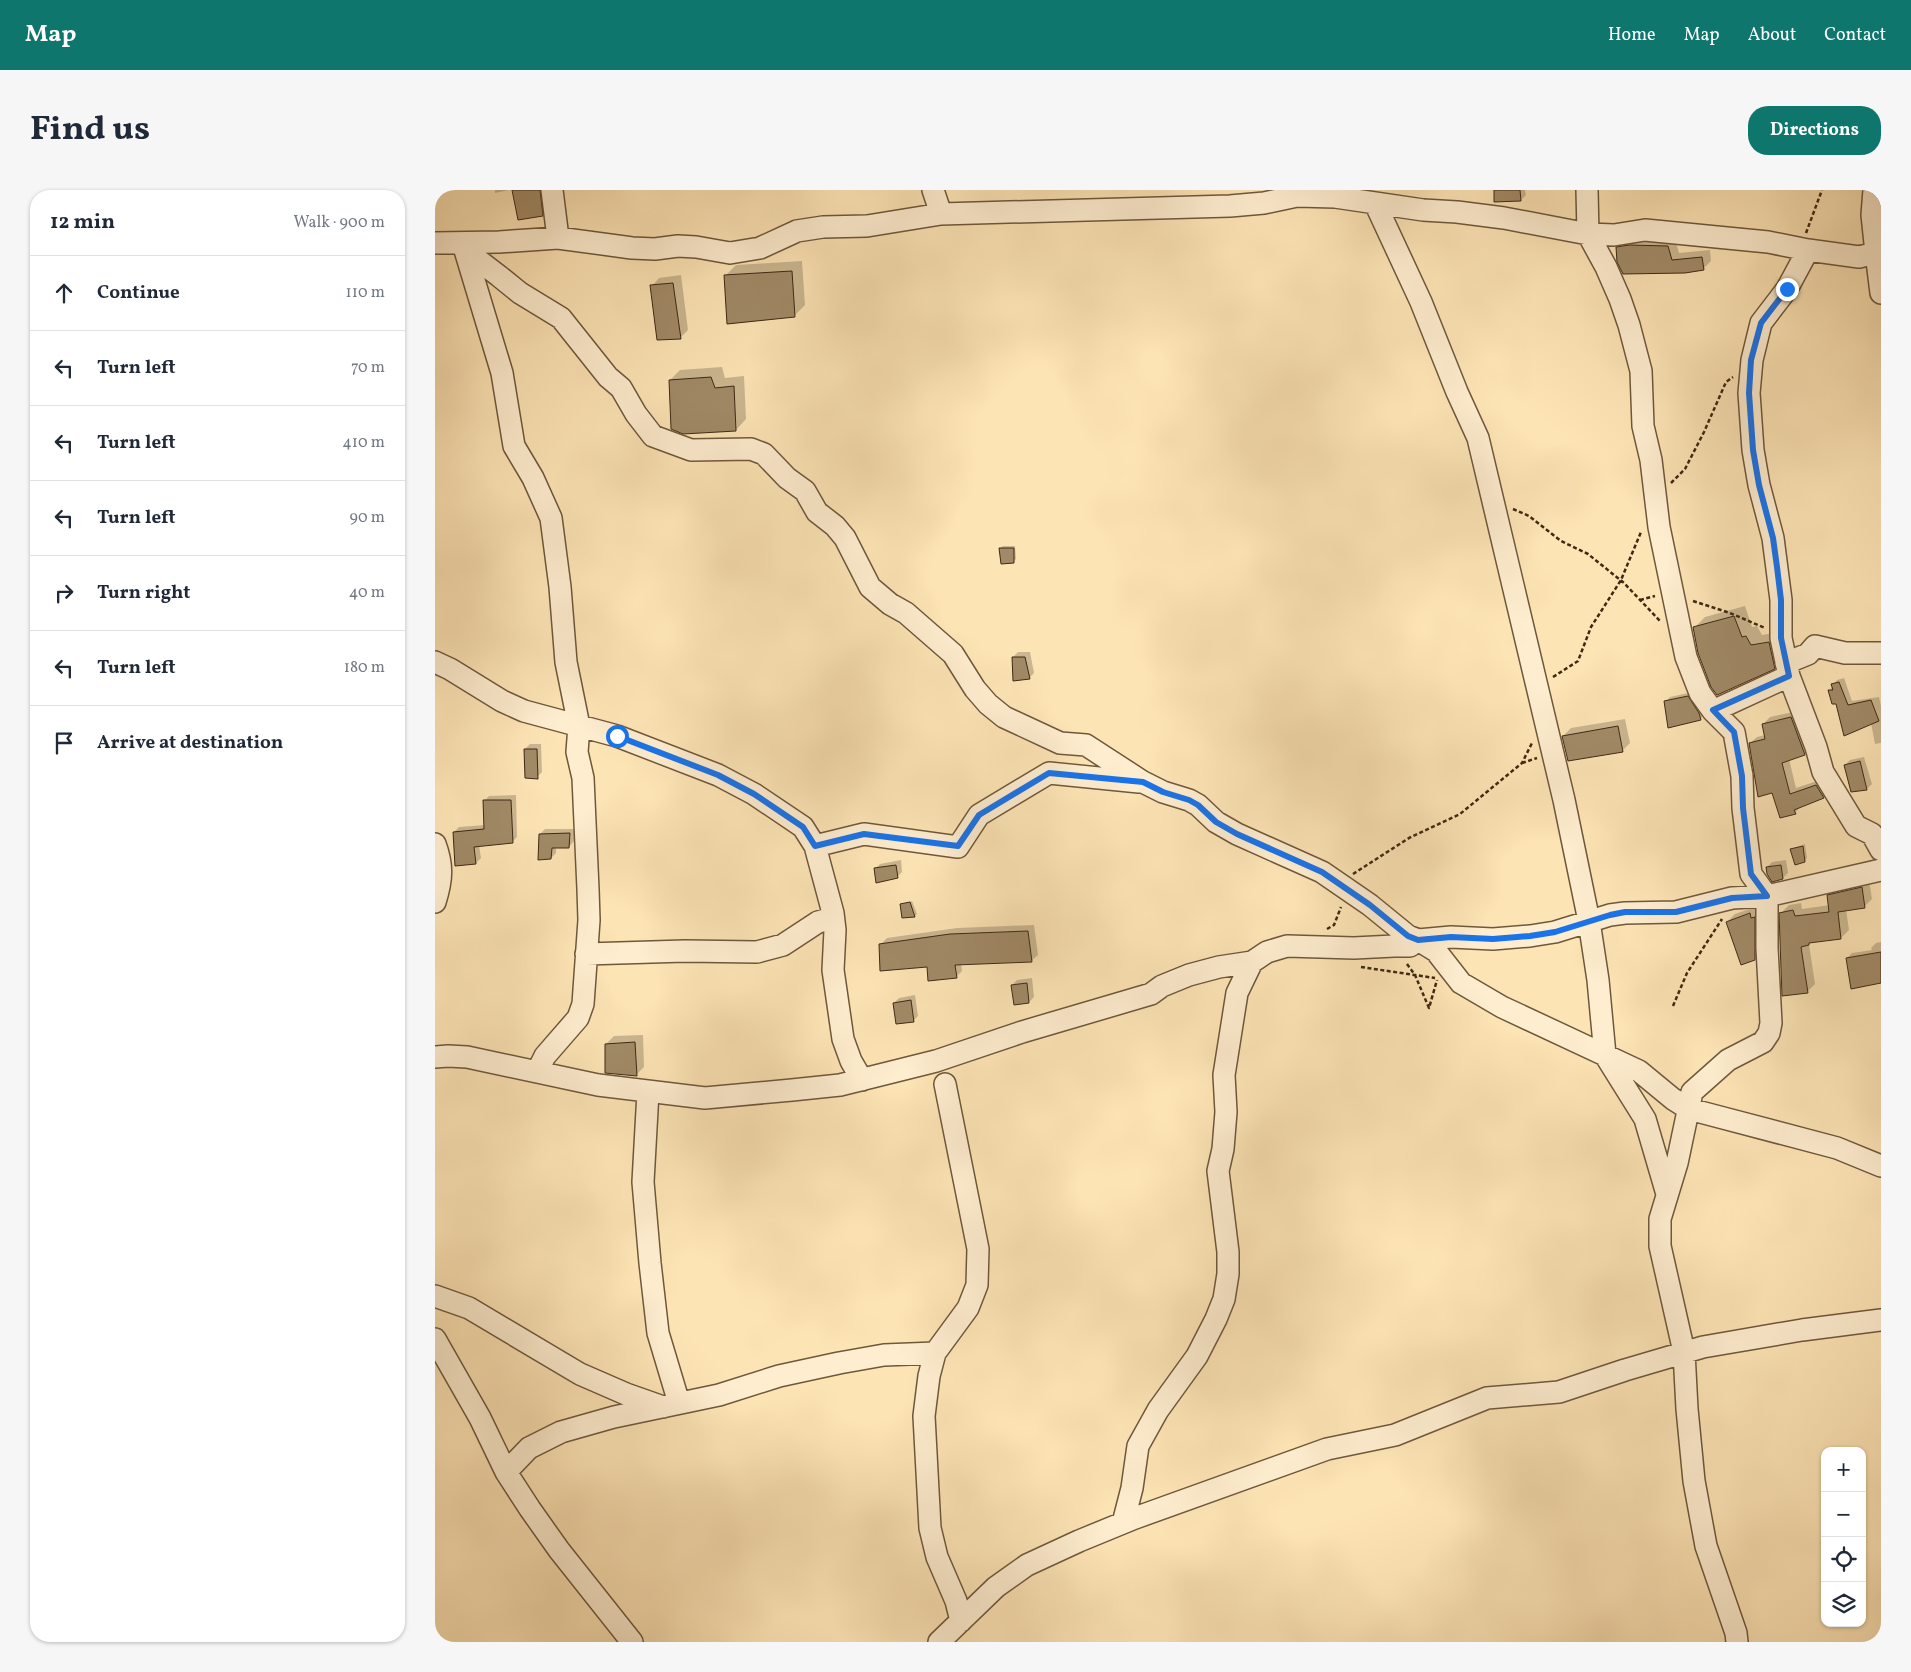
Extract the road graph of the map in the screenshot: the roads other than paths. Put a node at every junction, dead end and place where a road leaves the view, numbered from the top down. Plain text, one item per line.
1 (552, 190) edge
2 (933, 190) edge
3 (1874, 190) edge
4 (1588, 195) edge
5 (1375, 202) junction
6 (941, 214) junction
7 (1562, 229) junction
8 (1588, 234) junction
9 (558, 238) junction
10 (462, 243) junction
11 (435, 244) edge
12 (1804, 249) junction
13 (1878, 253) edge
14 (1881, 293) edge
15 (1881, 654) edge
16 (435, 662) edge
17 (1787, 670) junction
18 (1713, 710) junction
19 (579, 726) junction
20 (1143, 782) junction
21 (435, 844) edge
22 (815, 846) junction
23 (1881, 850) edge
24 (1881, 870) edge
25 (1767, 896) junction
26 (435, 902) edge
27 (833, 918) junction
28 (1589, 921) junction
29 (1418, 940) junction
30 (586, 954) junction
31 (1252, 962) junction
32 (1605, 1055) junction
33 (435, 1057) edge
34 (537, 1072) junction
35 (862, 1080) junction
36 (945, 1084) dead end
37 (648, 1092) junction
38 (1689, 1109) junction
39 (1881, 1166) edge
40 (1667, 1194) junction
41 (435, 1296) edge
42 (1881, 1320) edge
43 (435, 1338) edge
44 (1684, 1352) junction
45 (935, 1353) junction
46 (671, 1405) junction
47 (506, 1472) junction
48 (1123, 1523) junction
49 (961, 1621) junction
50 (942, 1641) edge
51 (632, 1642) edge
52 (1737, 1642) edge

1 - 9 street
2 - 6 street
3 - 13 street
4 - 7 street
4 - 8 street
5 - 6 street
5 - 7 street
5 - 28 street
6 - 9 street
7 - 8 street
8 - 12 street
8 - 18 street
9 - 10 street
10 - 11 street
10 - 19 street
10 - 20 street
12 - 13 street
12 - 17 street
13 - 14 street
15 - 17 street
16 - 19 street
17 - 18 street
17 - 23 street
18 - 25 street
19 - 22 street
19 - 30 street
20 - 22 street
20 - 29 street
21 - 26 street
22 - 27 street
24 - 25 street
25 - 28 street
25 - 38 street
27 - 30 street
27 - 35 street
28 - 29 street
28 - 32 street
29 - 31 street
29 - 32 street
30 - 34 street
31 - 35 street
31 - 48 street
32 - 38 street
32 - 40 street
33 - 34 street
34 - 37 street
35 - 37 street
36 - 45 street
37 - 46 street
38 - 39 street
38 - 40 street
40 - 44 street
41 - 46 street
42 - 44 street
43 - 47 street
44 - 48 street
44 - 52 street
45 - 46 street
45 - 49 street
46 - 47 street
47 - 51 street
48 - 49 street
49 - 50 street

